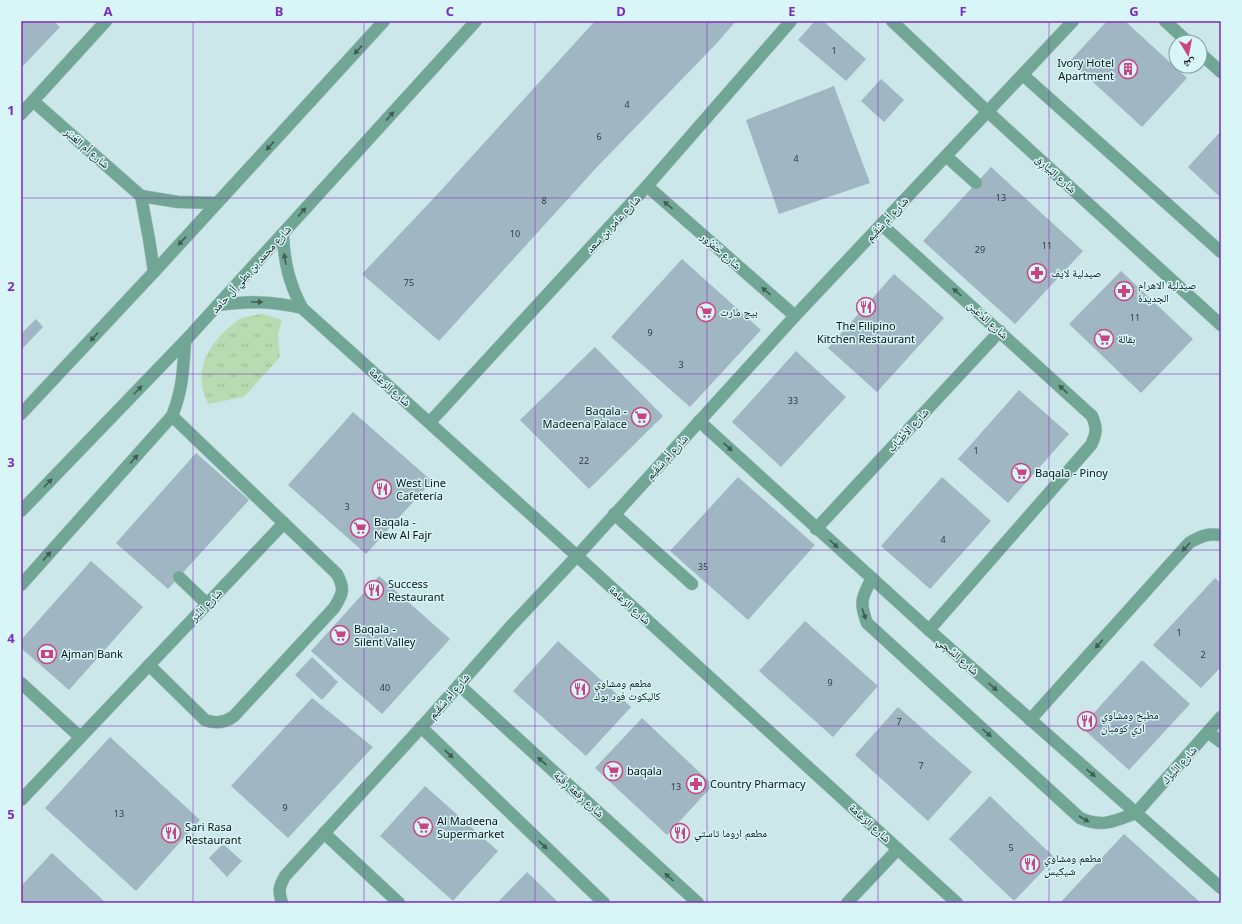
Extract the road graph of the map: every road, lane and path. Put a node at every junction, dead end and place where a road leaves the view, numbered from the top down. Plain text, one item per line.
1 (106, 21) edge
2 (384, 21) edge
3 (476, 21) edge
4 (791, 21) edge
5 (892, 21) edge
6 (1072, 21) edge
7 (1165, 21) edge
8 (1179, 34) edge
9 (1208, 60) edge
10 (1221, 72) edge
11 (1023, 74) junction
12 (33, 101) junction
13 (987, 111) junction
14 (21, 114) edge
15 (946, 156) junction
16 (976, 183) dead end
17 (647, 186) junction
18 (141, 196) junction
19 (217, 203) junction
20 (882, 225) junction
21 (283, 234) junction
22 (1221, 252) edge
23 (154, 272) junction
24 (218, 305) junction
25 (302, 308) junction
26 (795, 316) junction
27 (1221, 325) edge
28 (1000, 331) junction
29 (185, 341) junction
30 (21, 414) edge
31 (172, 416) junction
32 (699, 421) junction
33 (430, 422) junction
34 (21, 511) edge
35 (614, 514) junction
36 (284, 523) junction
37 (816, 529) junction
38 (1221, 535) edge
39 (577, 556) junction
40 (179, 577) dead end
41 (872, 578) junction
42 (692, 584) dead end
43 (21, 585) edge
44 (207, 604) junction
45 (928, 630) junction
46 (149, 665) junction
47 (21, 683) edge
48 (459, 685) junction
49 (1221, 717) edge
50 (1030, 720) junction
51 (421, 727) junction
52 (1208, 732) junction
53 (80, 737) junction
54 (1221, 742) edge
55 (21, 800) edge
56 (1136, 813) junction
57 (324, 833) junction
58 (898, 849) junction
59 (1221, 888) edge
60 (282, 903) edge
61 (399, 903) edge
62 (604, 903) edge
63 (698, 903) edge
64 (847, 903) edge
65 (957, 903) edge

1 - 12 street
2 -> 19 street
21 -> 3 street, شارع محمد بن بطي آل حامد
4 - 17 street, شارع عامر بن سعد
5 - 13 street, شارع البَيارِق
6 - 11 street, شارع أم سُقَيم
7 - 8 street
9 - 10 street
11 - 13 street, شارع أم سُقَيم
11 - 22 street
12 - 14 street
12 - 18 street, شارع أم العَنبَر
13 - 15 street, شارع أم سُقَيم
13 - 27 street, شارع البَيارِق
15 - 16 street
15 - 20 street, شارع أم سُقَيم
26 -> 17 street, شارع حَمْرُور
17 - 33 street, شارع عامر بن سعد
18 - 19 street
18 - 23 street
19 -> 23 street
20 - 26 street, شارع أم سُقَيم
28 -> 20 street, شارع الدِّعَين
21 - 24 street, شارع محمد بن بطي آل حامد
25 -> 21 street, شارع الزعامة
23 -> 30 street
24 -> 25 street, شارع الزعامة
24 - 29 street, شارع محمد بن بطي آل حامد
25 - 33 street, شارع الزعامة
26 - 32 street, شارع أم سُقَيم
28 - 37 street, شارع الأَطْيَاب
45 -> 28 street, شارع الدِّعَين
29 - 31 street
34 -> 29 street, شارع محمد بن بطي آل حامد
31 - 36 street
43 -> 31 street
32 - 35 street, شارع أم سُقَيم
32 -> 37 street, شارع السَّجِي
33 - 39 street, شارع الزعامة
35 - 39 street, شارع أم سُقَيم
35 - 42 street
36 - 44 street, شارع النَّثر
36 - 46 street
37 -> 41 street, شارع السَّجِي
38 -> 50 street
39 - 48 street, شارع أم سُقَيم
39 - 58 street, شارع الزعامة
40 - 44 street
41 - 45 street, شارع السَّجِي
41 -> 56 street
44 - 46 street, شارع النَّثر
45 -> 50 street, شارع السَّجِي
46 - 53 street, شارع النَّثر
47 - 53 street
48 - 51 street, شارع أم سُقَيم
63 -> 48 street, شارع رِقعة رِقَيَّة
49 - 52 street, شارع النَّيزَك
50 -> 56 street, شارع السَّجِي
51 - 57 street, شارع أم سُقَيم
51 -> 62 street
52 - 54 street
52 - 56 street, شارع النَّيزَك
53 - 55 street, شارع النَّثر
56 - 59 street, شارع السَّجِي
57 - 60 street, شارع أم سُقَيم
57 - 61 street
58 - 64 street
58 - 65 street, شارع الزعامة

